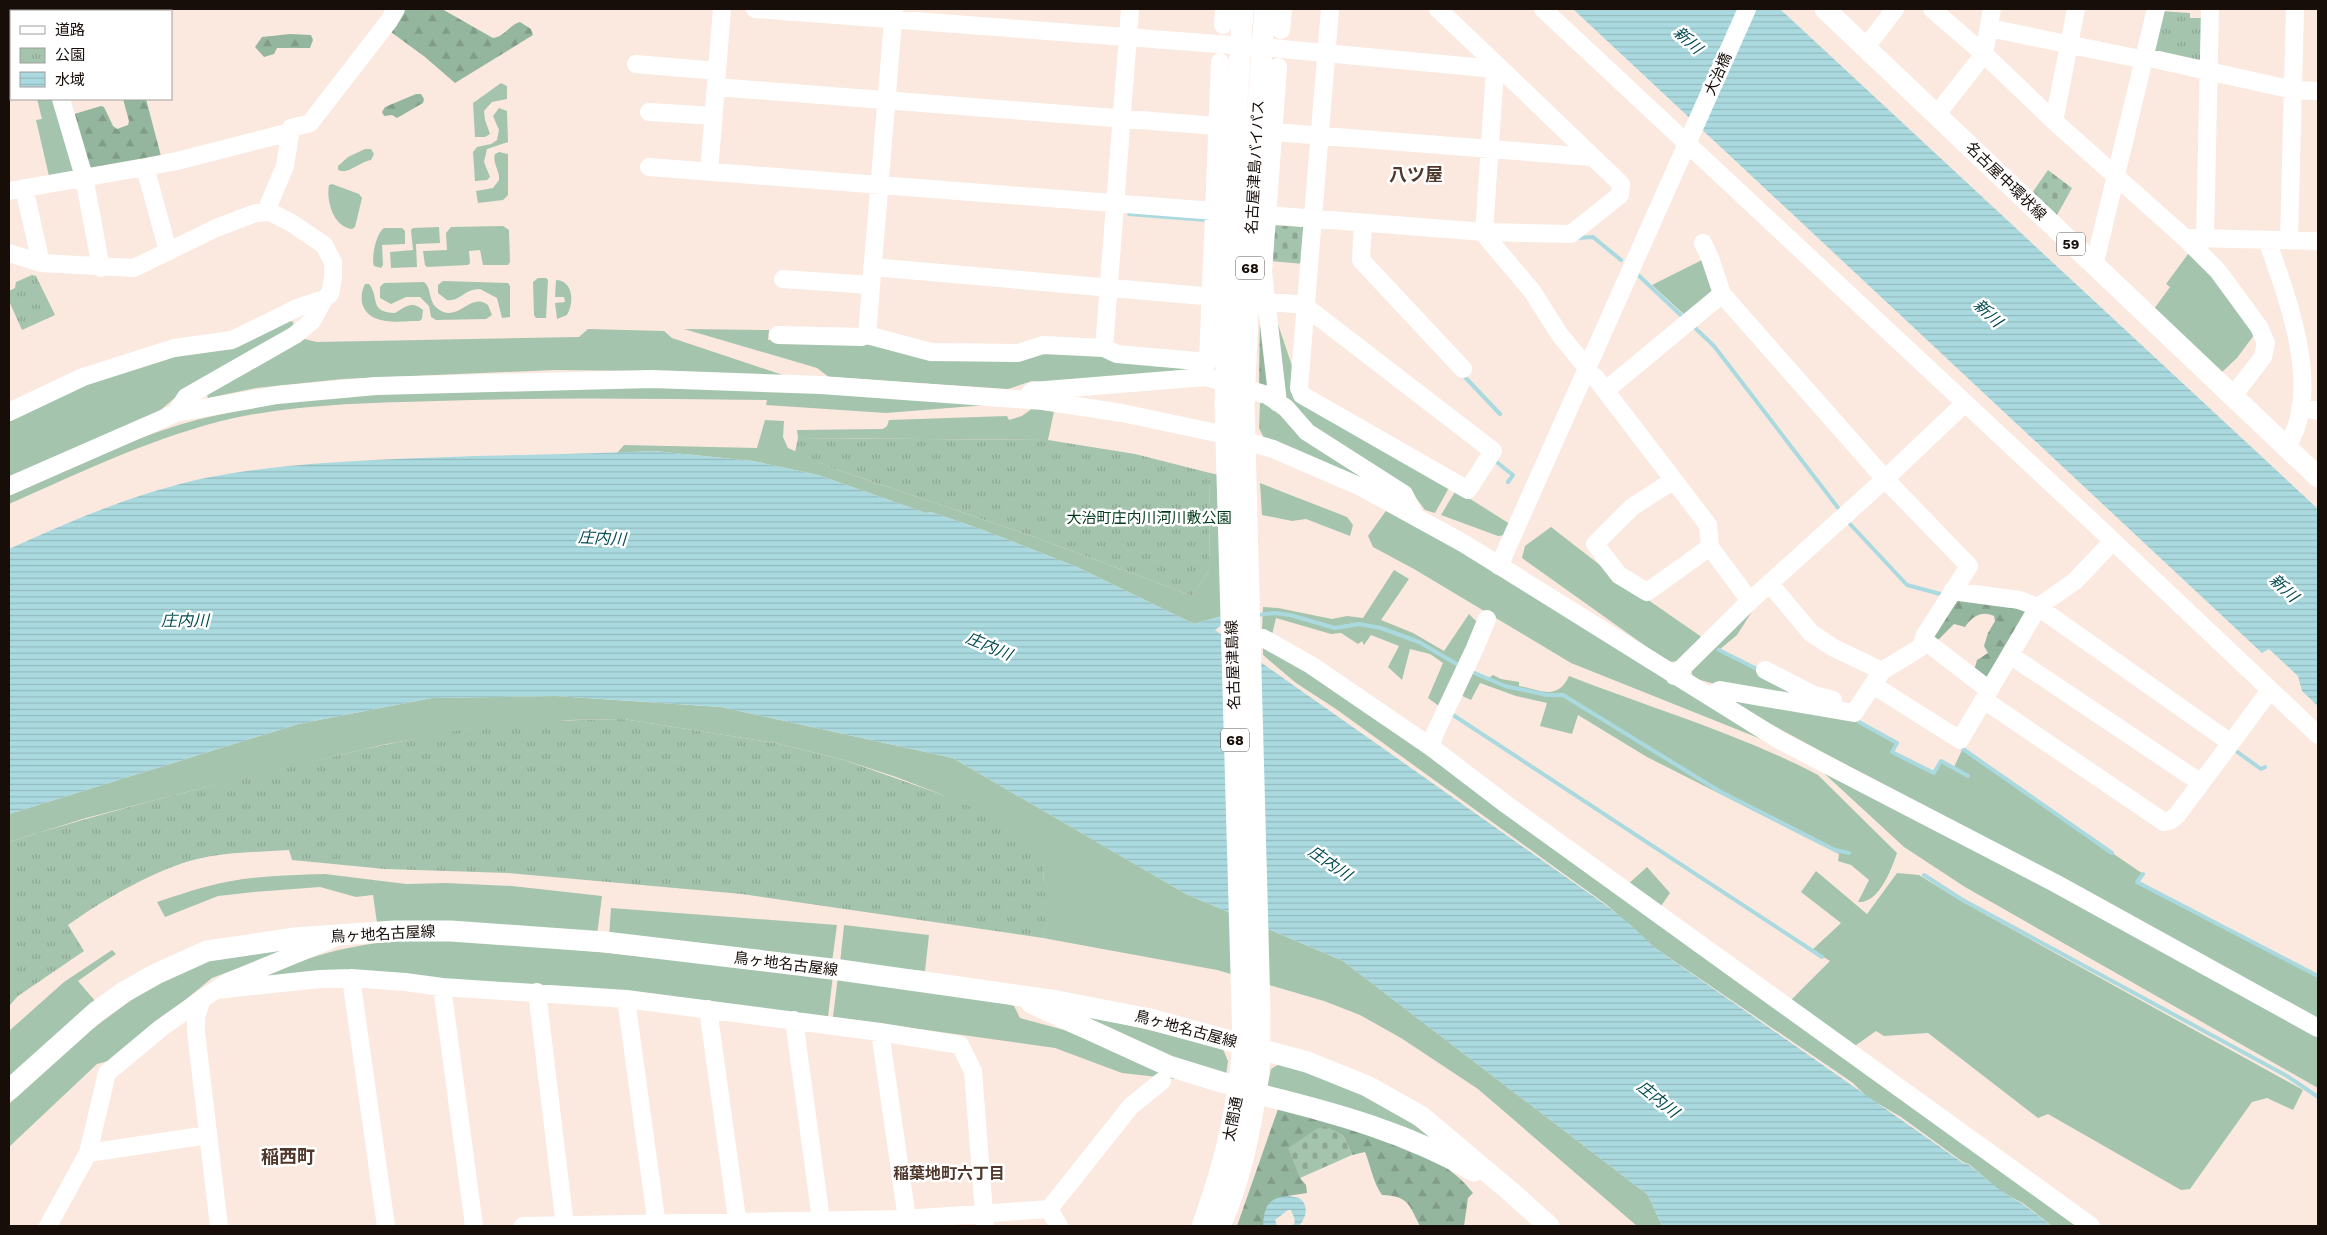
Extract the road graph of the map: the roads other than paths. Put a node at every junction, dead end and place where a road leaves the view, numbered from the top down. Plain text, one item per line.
1 (396, 9) edge
2 (722, 9) edge
3 (755, 9) edge
4 (1130, 9) edge
5 (1243, 9) edge
6 (1264, 9) edge
7 (1283, 9) edge
8 (1330, 9) edge
9 (1438, 9) edge
10 (1543, 9) edge
11 (1747, 9) edge
12 (1825, 9) edge
13 (1895, 9) edge
14 (1932, 9) edge
15 (1992, 9) edge
16 (2076, 9) edge
17 (2156, 9) edge
18 (2210, 9) edge
19 (2295, 9) edge
20 (894, 15) edge
21 (1989, 28) junction
22 (1282, 30) dead end
23 (1128, 37) junction
24 (2069, 44) junction
25 (1241, 46) junction
26 (1262, 47) junction
27 (1866, 47) junction
28 (1326, 52) junction
29 (1984, 54) junction
30 (2145, 58) junction
31 (1220, 62) dead end
32 (636, 64) dead end
33 (1278, 67) dead end
34 (1496, 68) junction
35 (2209, 71) junction
36 (716, 79) junction
37 (2294, 90) junction
38 (2318, 91) edge
39 (61, 100) edge
40 (886, 101) junction
41 (649, 112) dead end
42 (1937, 114) junction
43 (714, 116) junction
44 (1122, 119) junction
45 (2054, 121) junction
46 (1226, 127) junction
47 (1265, 131) junction
48 (290, 132) junction
49 (1320, 135) junction
50 (1688, 141) junction
51 (1490, 148) junction
52 (1592, 157) junction
53 (649, 166) dead end
54 (144, 167) junction
55 (709, 172) junction
56 (84, 177) junction
57 (2117, 177) junction
58 (878, 185) junction
59 (16, 189) edge
60 (1115, 204) junction
61 (270, 212) junction
62 (1213, 212) junction
63 (1267, 216) junction
64 (1313, 219) junction
65 (1363, 223) junction
66 (1484, 232) junction
67 (2185, 238) junction
68 (2206, 238) junction
69 (2267, 240) junction
70 (2289, 240) junction
71 (2318, 241) edge
72 (1702, 243) dead end
73 (168, 251) junction
74 (9, 253) edge
75 (41, 263) junction
76 (2094, 266) junction
77 (872, 267) junction
78 (101, 268) junction
79 (784, 279) dead end
80 (871, 285) junction
81 (1108, 288) junction
82 (1722, 294) junction
83 (1210, 297) junction
84 (324, 299) junction
85 (1267, 302) junction
86 (1306, 306) junction
87 (778, 335) dead end
88 (867, 335) junction
89 (1104, 348) junction
90 (1463, 368) dead end
91 (1594, 372) junction
92 (2232, 397) junction
93 (1022, 399) junction
94 (1278, 403) junction
95 (1965, 403) junction
96 (1234, 405) junction
97 (2300, 407) junction
98 (2318, 411) edge
99 (9, 412) edge
100 (176, 413) junction
101 (1235, 438) junction
102 (2286, 448) junction
103 (1236, 474) joint
104 (2318, 477) edge
105 (1885, 479) junction
106 (1674, 480) junction
107 (9, 486) edge
108 (1415, 516) junction
109 (2113, 541) junction
110 (1710, 547) junction
111 (1499, 566) junction
112 (1770, 584) junction
113 (1952, 591) junction
114 (1750, 601) junction
115 (2038, 607) junction
116 (1487, 619) dead end
117 (1263, 638) dead end
118 (1924, 640) junction
119 (2010, 655) junction
120 (1766, 670) dead end
121 (1674, 676) junction
122 (1875, 681) junction
123 (2270, 690) junction
124 (1986, 695) junction
125 (1709, 696) junction
126 (2318, 736) edge
127 (2232, 743) junction
128 (1431, 747) junction
129 (2201, 783) junction
130 (342, 936) junction
131 (351, 978) junction
132 (442, 987) junction
133 (980, 988) junction
134 (537, 992) junction
135 (209, 994) junction
136 (626, 999) junction
137 (708, 1009) junction
138 (1251, 1009) joint
139 (794, 1020) junction
140 (2318, 1028) edge
141 (880, 1032) junction
142 (1251, 1047) junction
143 (1162, 1081) dead end
144 (1224, 1083) dead end
145 (9, 1090) edge
146 (1266, 1096) dead end
147 (208, 1135) junction
148 (88, 1153) junction
149 (1511, 1192) junction
150 (1049, 1209) junction
151 (821, 1220) junction
152 (985, 1220) edge
153 (906, 1222) edge
154 (840, 1223) edge
155 (657, 1225) edge
156 (738, 1225) edge
157 (48, 1226) edge
158 (219, 1226) edge
159 (386, 1226) edge
160 (474, 1226) edge
161 (523, 1226) edge
162 (565, 1226) edge
163 (1059, 1226) edge
164 (1202, 1226) edge
165 (1220, 1226) edge
166 (1549, 1226) edge
167 (2091, 1226) edge

1 - 48 street
2 - 36 street
3 - 20 street
4 - 23 street
5 - 25 main road, 名古屋津島バイパス / 68
6 - 26 main road, 名古屋津島バイパス / 68
7 - 22 street
8 - 28 street
9 - 34 street
10 - 50 street
11 - 50 street, 大治橋
12 - 27 main road, 名古屋中環状線 / 59
13 - 27 street
14 - 29 street
15 - 21 street
16 - 24 street
17 - 30 street
18 - 35 street
19 - 37 street
20 - 23 street
20 - 40 street
21 - 24 street
21 - 29 street
23 - 25 street
23 - 44 street
24 - 30 street
24 - 45 street
25 - 26 street
25 - 46 main road, 名古屋津島バイパス / 68
26 - 28 street
26 - 47 main road, 名古屋津島バイパス / 68
27 - 42 main road, 名古屋中環状線 / 59
28 - 34 street
28 - 49 street
29 - 42 street
29 - 45 street
30 - 35 street
30 - 57 street
31 - 46 street
32 - 36 street
33 - 47 street
34 - 51 street
34 - 52 street
35 - 37 street
35 - 68 street
36 - 40 street
36 - 43 street
37 - 38 street
37 - 70 street
39 - 56 street
40 - 44 street
40 - 58 street
41 - 43 street
42 - 76 main road, 名古屋中環状線 / 59
43 - 55 street
44 - 46 street
44 - 60 street
45 - 57 street
46 - 62 street
46 - 96 main road, 名古屋津島バイパス / 68
47 - 49 street
47 - 63 street
47 - 96 main road, 名古屋津島バイパス / 68
48 - 54 street
48 - 61 street
49 - 51 street
49 - 64 street
50 - 91 street, 大治橋
50 - 95 street
51 - 52 street
51 - 66 street
52 - 66 street
53 - 55 street
54 - 56 street
54 - 73 street
55 - 58 street
56 - 59 street
56 - 78 street
57 - 67 street
57 - 76 street
58 - 60 street
58 - 77 street
59 - 75 street
60 - 62 street
60 - 81 street
61 - 73 street
61 - 84 street
62 - 63 street
62 - 83 street
63 - 64 street
63 - 85 street
64 - 65 street
64 - 86 street
65 - 66 street
65 - 90 street
66 - 91 street
67 - 68 street
67 - 92 street
68 - 69 street
69 - 70 street
69 - 97 street
70 - 71 street
72 - 82 street
73 - 78 street
74 - 75 street
75 - 78 street
76 - 92 main road, 名古屋中環状線 / 59
77 - 80 street
77 - 81 street
79 - 80 street
80 - 88 street
81 - 83 street
81 - 89 street
82 - 91 street
82 - 105 street
83 - 85 street
83 - 89 street
84 - 99 street
84 - 100 street
85 - 86 street
85 - 94 street
86 - 86 street
87 - 88 street
88 - 89 street
91 - 106 street
91 - 111 street, 大治橋
92 - 102 main road, 名古屋中環状線 / 59
93 - 94 street
93 - 100 street
93 - 101 street
94 - 108 street
95 - 105 street
95 - 109 street
96 - 101 main road, 名古屋津島バイパス / 68
97 - 98 street
97 - 102 street
100 - 107 street
101 - 103 main road, 名古屋津島バイパス / 68
101 - 108 street
102 - 104 main road, 名古屋中環状線 / 59
103 - 138 main road, 名古屋津島線 / 68
105 - 112 street
105 - 113 street
106 - 110 street
106 - 110 street
108 - 111 street
109 - 115 street
109 - 123 street
110 - 114 street
111 - 121 street
112 - 114 street
112 - 122 street
113 - 115 street
113 - 118 street
114 - 121 street
115 - 119 street
115 - 127 street
116 - 128 street
117 - 128 street
118 - 122 street
118 - 124 street
119 - 124 street
119 - 129 street
120 - 122 street
121 - 125 street
122 - 124 street
122 - 125 street
123 - 126 street
123 - 127 street
124 - 129 street
125 - 140 street
127 - 129 street
128 - 167 street
130 - 133 main road, 鳥ヶ地名古屋線
130 - 135 street
130 - 145 main road, 鳥ヶ地名古屋線
131 - 132 street
131 - 135 street
131 - 159 street
132 - 134 street
132 - 160 street
133 - 142 main road, 鳥ヶ地名古屋線
133 - 144 main road
134 - 136 street
134 - 162 street
135 - 147 street
135 - 148 street
136 - 137 street
136 - 155 street
137 - 139 street
137 - 156 street
138 - 142 main road, 太閤通 / 68
139 - 141 street
139 - 151 street
141 - 152 street
141 - 153 street
142 - 149 main road, 鳥ヶ地名古屋線
142 - 164 main road, 太閤通 / 68
142 - 165 main road, 太閤通 / 68
143 - 150 street
146 - 149 main road
147 - 148 street
147 - 158 street
148 - 157 street
149 - 166 main road, 鳥ヶ地名古屋線
150 - 152 street
150 - 163 street
151 - 154 street
151 - 156 street
152 - 153 street
153 - 154 street
155 - 156 street
155 - 162 street
161 - 162 street

